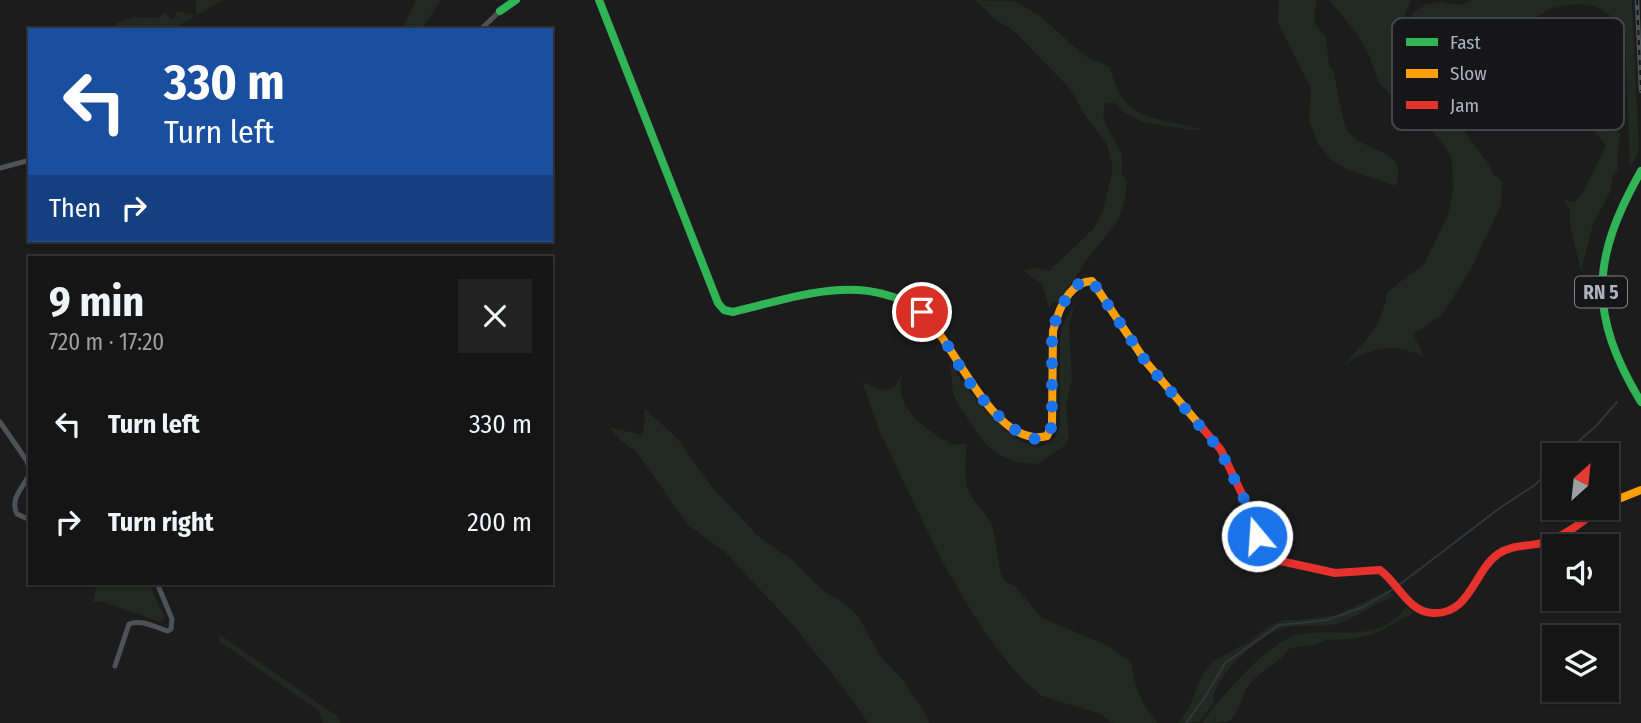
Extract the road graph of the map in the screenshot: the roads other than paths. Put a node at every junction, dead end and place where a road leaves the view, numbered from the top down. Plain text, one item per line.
1 (509, 0) edge
2 (516, 0) edge
3 (599, 0) edge
4 (499, 11) junction
5 (482, 28) edge
6 (28, 161) edge
7 (0, 168) edge
8 (1641, 170) edge
9 (1641, 402) edge
10 (0, 422) edge
11 (28, 465) edge
12 (28, 475) edge
13 (1641, 490) edge
14 (1619, 499) edge
15 (28, 519) edge
16 (1583, 520) edge
17 (158, 585) edge
18 (115, 666) dead end

1 - 4 street
2 - 4 street
3 - 16 street
4 - 5 street
6 - 7 street
8 - 9 street, RN 5
10 - 11 street
12 - 15 street
13 - 14 street
17 - 18 street

